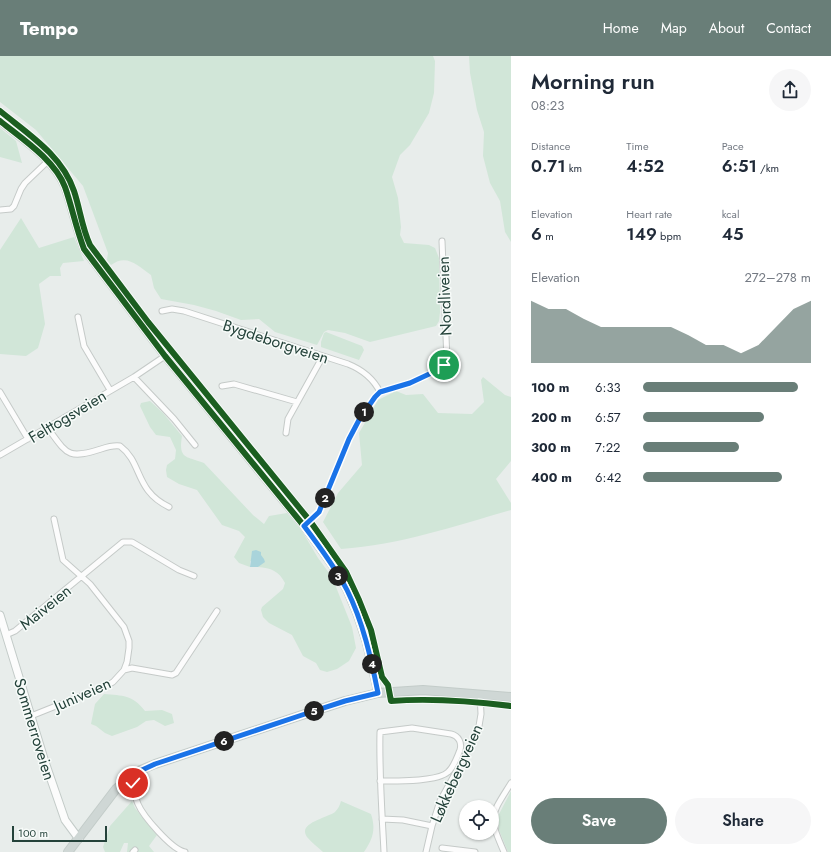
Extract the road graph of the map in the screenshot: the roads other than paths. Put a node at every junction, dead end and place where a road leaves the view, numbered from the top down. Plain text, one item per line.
1 (0, 121) edge
2 (47, 162) junction
3 (0, 210) edge
4 (442, 241) dead end
5 (162, 311) dead end
6 (78, 317) dead end
7 (165, 356) junction
8 (323, 356) junction
9 (134, 377) junction
10 (222, 386) dead end
11 (110, 390) junction
12 (0, 392) edge
13 (380, 392) junction
14 (297, 402) junction
15 (47, 427) junction
16 (286, 433) dead end
17 (28, 439) junction
18 (195, 445) dead end
19 (0, 455) edge
20 (169, 507) dead end
21 (54, 519) dead end
22 (304, 526) junction
23 (81, 576) junction
24 (194, 576) dead end
25 (217, 611) dead end
26 (0, 615) edge
27 (6, 635) junction
28 (124, 670) junction
29 (378, 693) junction
30 (480, 694) junction
31 (511, 697) edge
32 (31, 716) junction
33 (131, 776) junction
34 (380, 781) junction
35 (511, 783) edge
36 (382, 819) junction
37 (432, 826) junction
38 (78, 839) junction
39 (442, 848) dead end
40 (68, 852) edge
41 (185, 852) edge
42 (384, 852) edge
43 (426, 852) edge
44 (469, 852) edge
45 (476, 852) edge
46 (504, 852) edge

1 - 2 street
2 - 3 street
2 - 7 street
4 - 13 street, Nordliveien
5 - 8 street, Bygdeborgveien
6 - 11 street
7 - 9 street, Felttogsveien
7 - 22 street
8 - 13 street, Bygdeborgveien
8 - 14 street
9 - 11 street, Felttogsveien
9 - 18 street
10 - 14 street
11 - 15 street, Felttogsveien
12 - 17 street
13 - 22 street
14 - 16 street
15 - 17 street, Felttogsveien
15 - 20 street
17 - 19 street, Felttogsveien
21 - 23 street, Maiveien
22 - 29 street
23 - 24 street, Maiveien
23 - 27 street, Maiveien
23 - 28 street, Maiveien
25 - 28 street, Juniveien
26 - 27 street, Sommerroveien
27 - 32 street, Sommerroveien
28 - 32 street, Juniveien
29 - 30 main road
29 - 33 main road
30 - 31 main road
30 - 37 street, Løkkebergveien
32 - 38 street, Sommerroveien
33 - 38 main road
33 - 41 street
34 - 34 street
34 - 36 street
35 - 46 street
36 - 37 street
36 - 42 street
37 - 43 street, Løkkebergveien
38 - 40 main road
39 - 44 street
44 - 45 street

